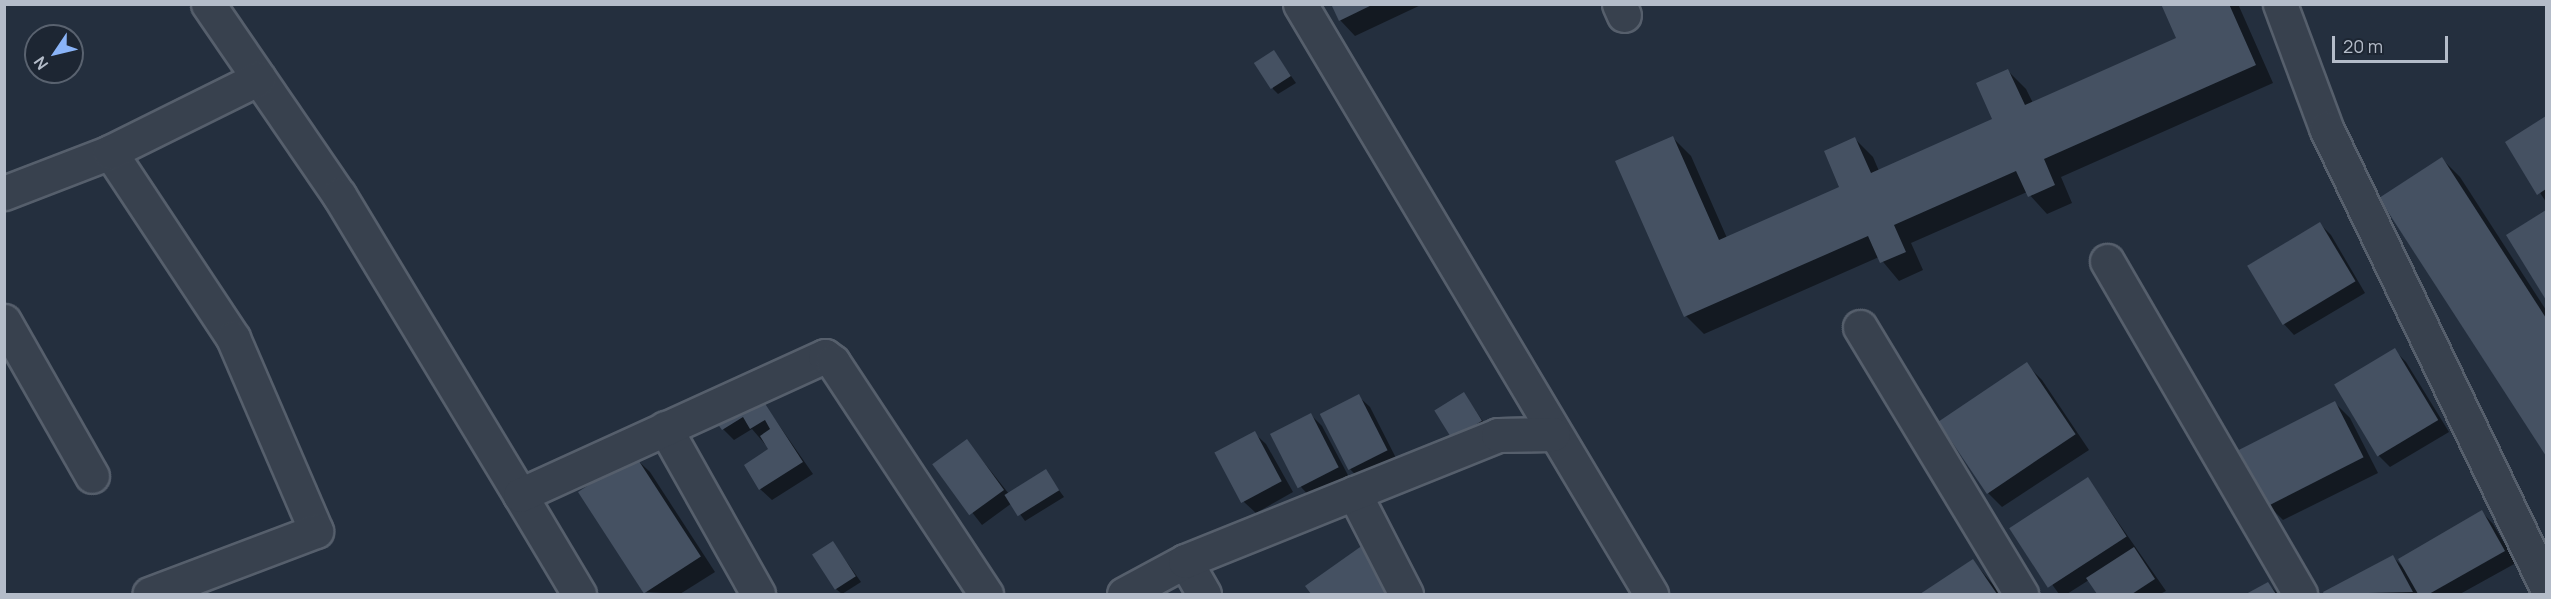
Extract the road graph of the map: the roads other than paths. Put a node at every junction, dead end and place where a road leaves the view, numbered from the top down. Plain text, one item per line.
1 (208, 4) edge
2 (1300, 4) edge
3 (2280, 4) edge
4 (259, 78) junction
5 (111, 152) junction
6 (4, 193) edge
7 (2108, 261) dead end
8 (4, 321) edge
9 (1860, 327) dead end
10 (665, 428) junction
11 (1553, 434) junction
12 (92, 476) dead end
13 (1354, 493) junction
14 (520, 495) junction
15 (1185, 561) junction
16 (2547, 586) edge
17 (148, 594) edge
18 (579, 594) edge
19 (758, 594) edge
20 (986, 594) edge
21 (1124, 594) edge
22 (1204, 594) edge
23 (1406, 594) edge
24 (1651, 594) edge
25 (2021, 594) edge
26 (2300, 594) edge

1 - 4 street
2 - 11 street
3 - 16 street
4 - 5 street
4 - 14 street
5 - 6 street
5 - 17 street
7 - 26 street
8 - 12 street
9 - 25 street
10 - 14 street
10 - 19 street
10 - 20 street
11 - 13 street
11 - 24 street
13 - 15 street
13 - 23 street
14 - 18 street
15 - 21 street
15 - 22 street

